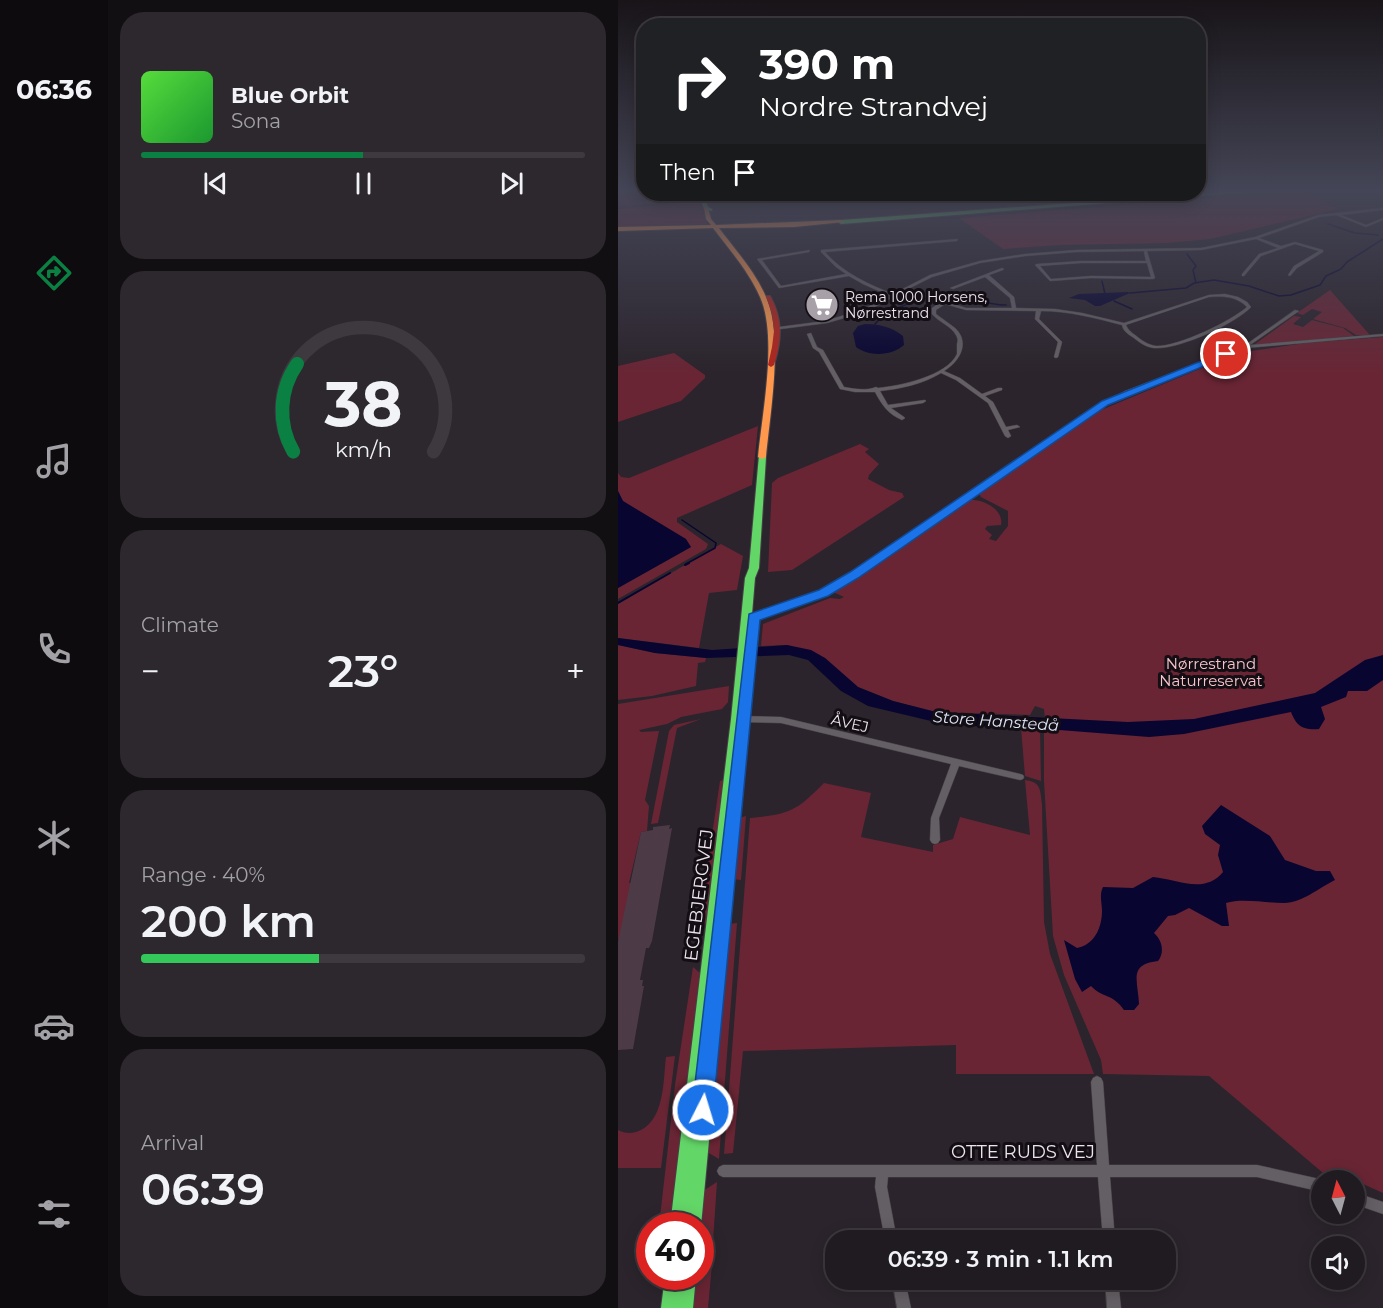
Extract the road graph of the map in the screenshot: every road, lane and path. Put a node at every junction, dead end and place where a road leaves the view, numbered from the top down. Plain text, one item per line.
1 (734, 252) edge
2 (802, 252) edge
3 (823, 252) edge
4 (1064, 252) edge
5 (1146, 252) edge
6 (1269, 252) edge
7 (1320, 252) edge
8 (1148, 262) junction
9 (1002, 269) dead end
10 (849, 275) junction
11 (986, 275) junction
12 (1243, 275) dead end
13 (1290, 275) dead end
14 (758, 287) junction
15 (952, 288) dead end
16 (906, 290) junction
17 (895, 296) junction
18 (943, 303) junction
19 (1014, 309) junction
20 (1039, 309) junction
21 (1297, 311) dead end
22 (1124, 324) junction
23 (775, 328) junction
24 (809, 334) dead end
25 (1383, 335) edge
26 (1245, 347) junction
27 (1056, 357) dead end
28 (942, 372) junction
29 (876, 389) junction
30 (1000, 389) dead end
31 (981, 396) junction
32 (923, 401) dead end
33 (886, 407) junction
34 (902, 418) dead end
35 (1017, 428) dead end
36 (1005, 429) junction
37 (1008, 436) dead end
38 (750, 618) junction
39 (741, 719) junction
40 (956, 762) junction
41 (1020, 777) dead end
42 (935, 840) dead end
43 (1097, 1082) dead end
44 (1103, 1170) junction
45 (723, 1171) dead end
46 (882, 1171) junction
47 (1311, 1183) edge
48 (1365, 1202) edge
49 (1383, 1208) edge
50 (681, 1212) edge
51 (693, 1212) edge
52 (889, 1230) edge
53 (1108, 1230) edge
54 (672, 1290) edge
55 (686, 1290) edge
56 (900, 1290) edge
57 (1113, 1290) edge
58 (670, 1308) edge
59 (684, 1308) edge
60 (904, 1308) edge
61 (1114, 1308) edge

1 - 14 street, EGEBJERGVEJ
2 - 10 street
3 - 10 street
4 - 16 street
5 - 8 street
6 - 12 street
7 - 13 street
8 - 8 street
9 - 11 street
10 - 17 street
11 - 15 street
11 - 19 street
14 - 23 street, EGEBJERGVEJ
14 - 23 street, EGEBJERGVEJ
16 - 17 street
16 - 18 street
17 - 23 street
18 - 19 street
18 - 28 street
19 - 20 street
20 - 22 street
20 - 27 street
21 - 26 street
22 - 22 street
23 - 38 street, EGEBJERGVEJ
24 - 29 street
25 - 26 street
26 - 38 street
28 - 29 street
28 - 31 street
29 - 33 street
30 - 31 street
31 - 36 street
32 - 33 street
33 - 34 street
35 - 36 street
36 - 37 street
38 - 39 street, EGEBJERGVEJ
39 - 40 street, ÅVEJ
39 - 50 street, EGEBJERGVEJ
39 - 51 street, EGEBJERGVEJ
40 - 41 street, ÅVEJ
40 - 42 street
43 - 44 street
44 - 46 street, OTTE RUDS VEJ
44 - 47 street, OTTE RUDS VEJ
44 - 53 street
45 - 46 street, OTTE RUDS VEJ
46 - 52 street
48 - 49 street
54 - 58 street
55 - 59 street
56 - 60 street
57 - 61 street

